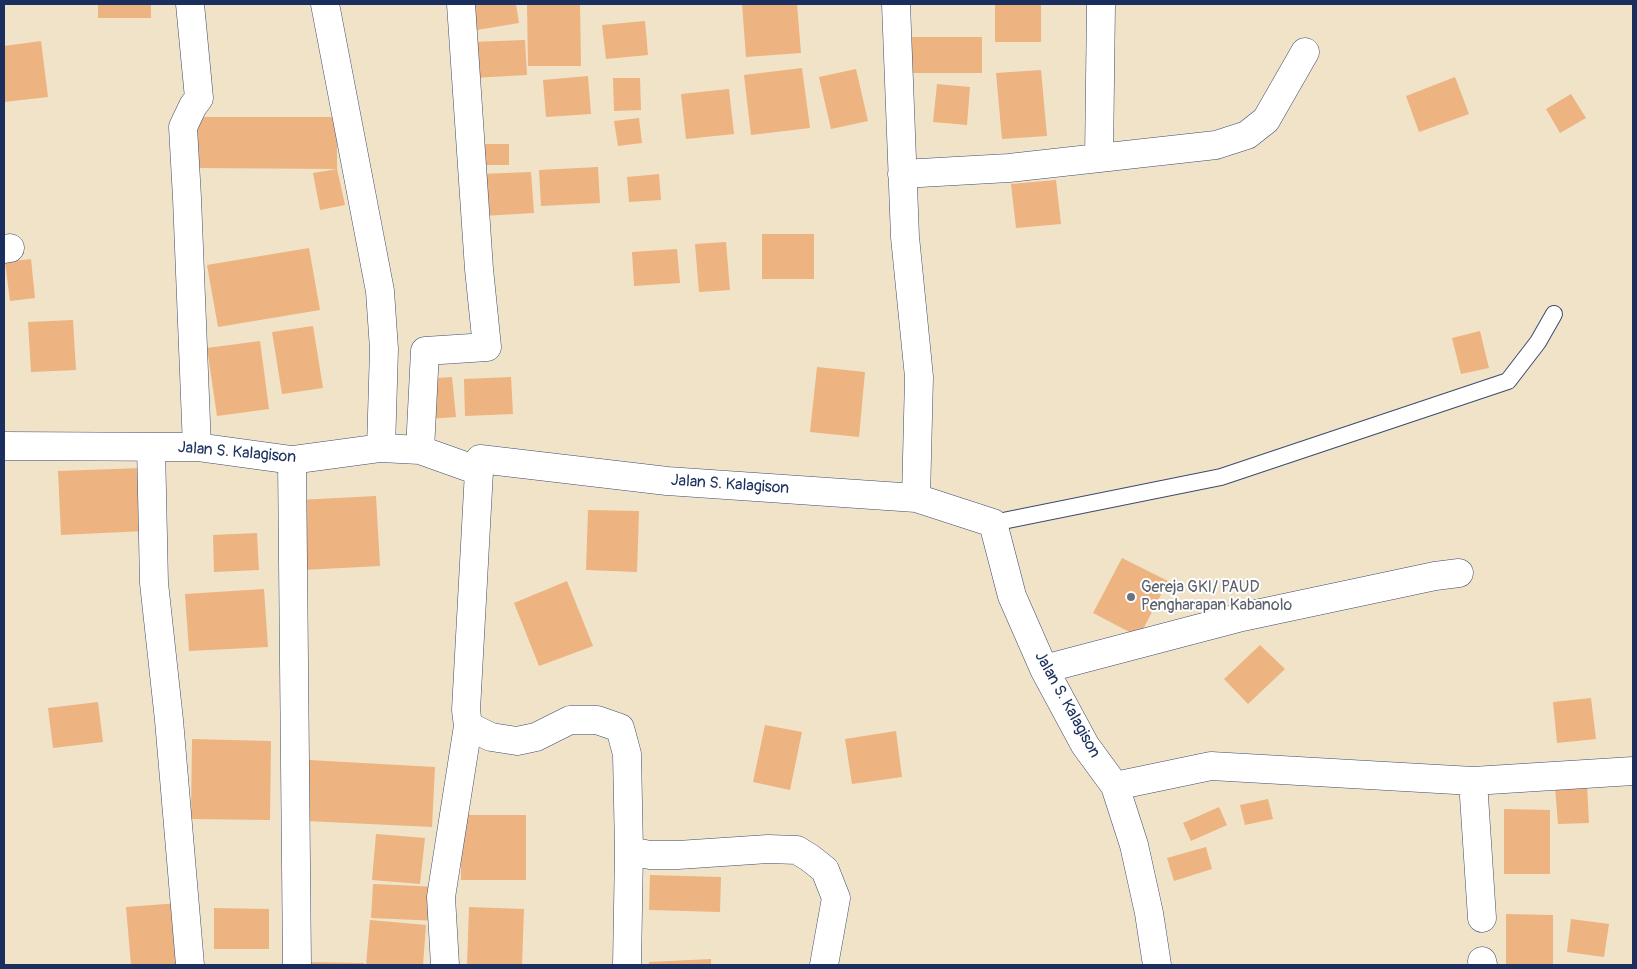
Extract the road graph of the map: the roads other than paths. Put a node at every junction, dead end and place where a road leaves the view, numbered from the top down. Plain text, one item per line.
1 (190, 4) edge
2 (325, 4) edge
3 (461, 4) edge
4 (896, 4) edge
5 (1101, 4) edge
6 (1305, 52) dead end
7 (1099, 158) junction
8 (902, 174) junction
9 (1554, 314) dead end
10 (4, 446) edge
11 (151, 447) junction
12 (197, 448) junction
13 (381, 448) junction
14 (420, 450) junction
15 (292, 460) junction
16 (479, 471) junction
17 (916, 498) junction
18 (992, 523) junction
19 (1459, 573) dead end
20 (1044, 669) junction
21 (468, 726) junction
22 (1633, 770) edge
23 (1473, 781) junction
24 (1115, 786) junction
25 (629, 851) junction
26 (1482, 918) dead end
27 (190, 965) edge
28 (297, 965) edge
29 (445, 965) edge
30 (627, 965) edge
31 (824, 965) edge
32 (1156, 965) edge

1 - 12 street
2 - 13 street
3 - 14 street
4 - 8 street
5 - 7 street
6 - 7 street
7 - 8 street
8 - 17 street
9 - 18 lane
10 - 11 street, Jalan S. Kalagison
11 - 12 street, Jalan S. Kalagison
11 - 27 street
12 - 15 street, Jalan S. Kalagison
13 - 14 street, Jalan S. Kalagison
13 - 15 street, Jalan S. Kalagison
14 - 16 street, Jalan S. Kalagison
15 - 28 street
16 - 17 street, Jalan S. Kalagison
16 - 21 street
17 - 18 street, Jalan S. Kalagison
18 - 20 street, Jalan S. Kalagison
19 - 20 street
20 - 24 street, Jalan S. Kalagison
21 - 25 street
21 - 29 street
22 - 23 street
23 - 24 street
23 - 26 street
24 - 32 street, Jalan S. Kalagison
25 - 30 street
25 - 31 street

